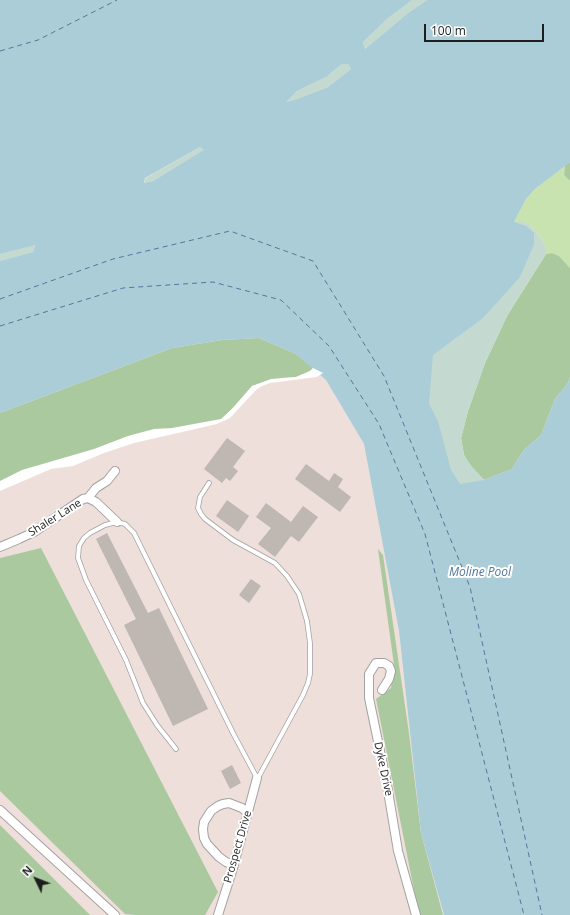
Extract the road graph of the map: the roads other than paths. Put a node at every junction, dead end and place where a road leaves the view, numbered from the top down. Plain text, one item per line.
1 (115, 471) dead end
2 (209, 483) dead end
3 (88, 498) junction
4 (117, 522) junction
5 (0, 546) edge
6 (382, 690) dead end
7 (176, 749) dead end
8 (257, 778) junction
9 (0, 810) edge
10 (248, 813) junction
11 (234, 865) junction
12 (115, 915) edge
13 (218, 915) edge
14 (416, 915) edge

1 - 3 street, Shaler Lane
2 - 8 lane
3 - 4 street, Shaler Lane
3 - 5 street, Shaler Lane
4 - 7 lane
4 - 8 lane
6 - 14 street, Dyke Drive
8 - 10 street, Prospect Drive
9 - 12 street
10 - 11 street, Prospect Drive
10 - 11 street
11 - 13 street, Prospect Drive

